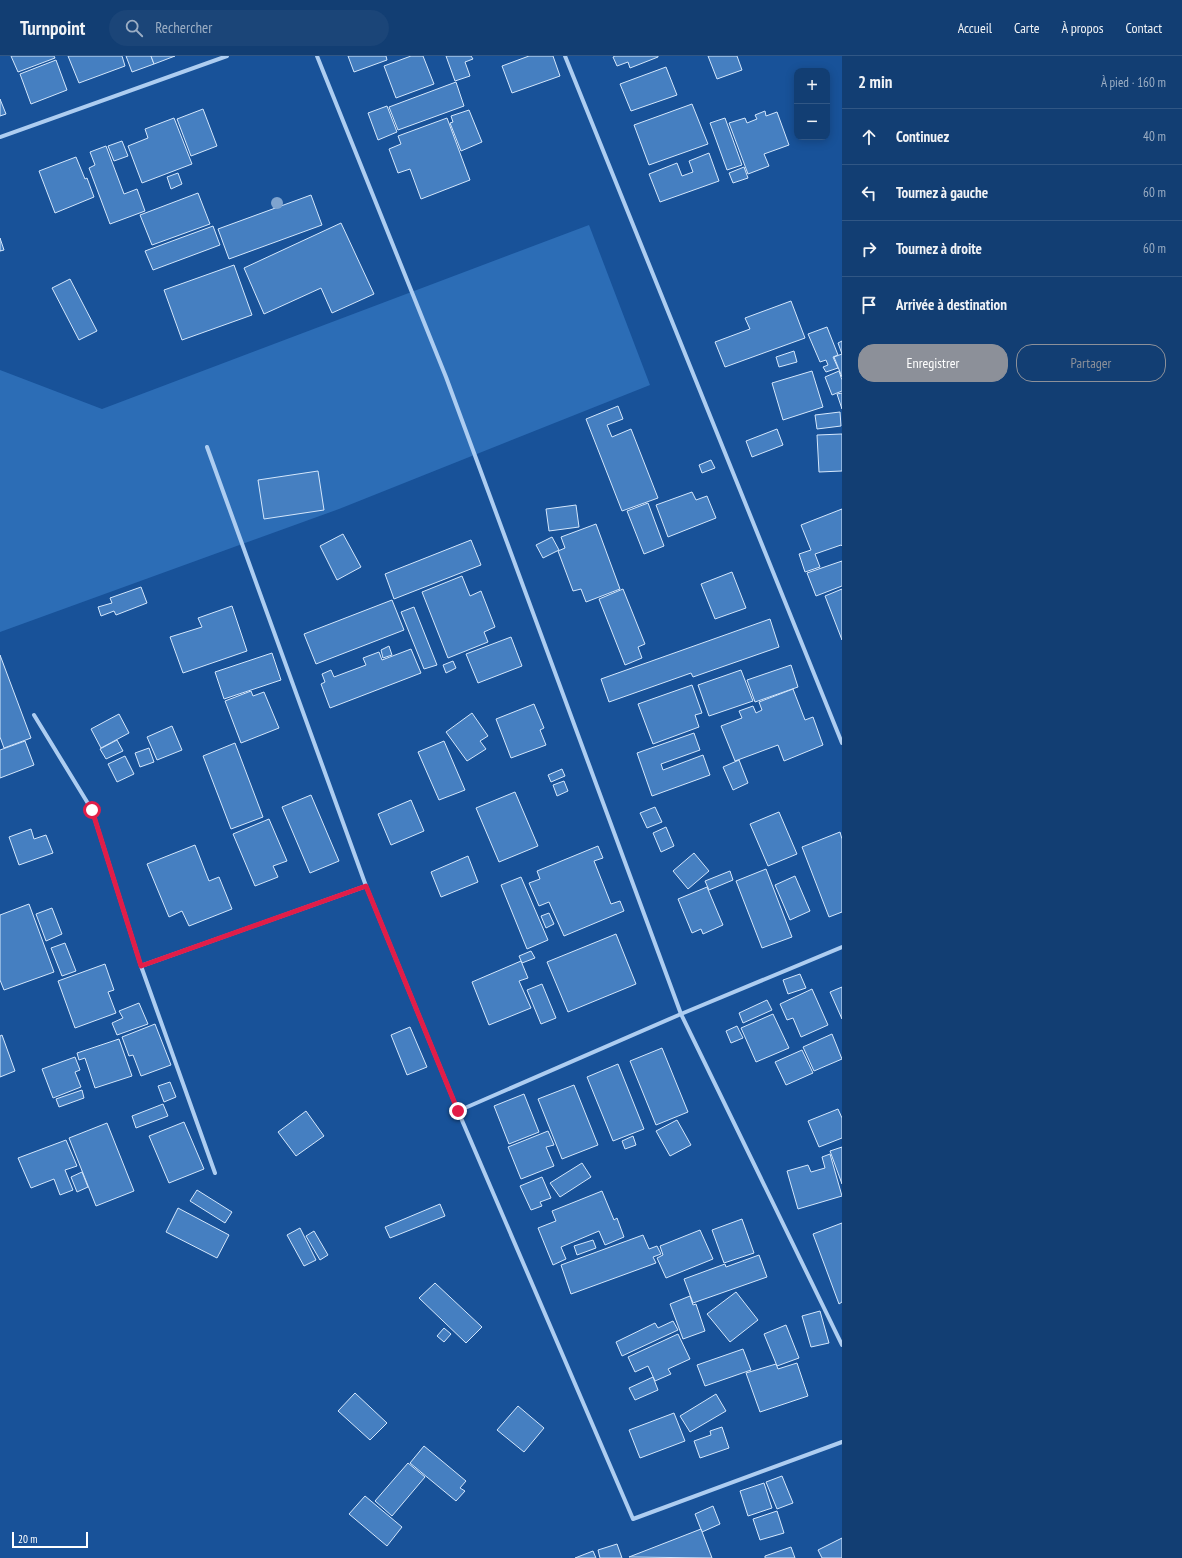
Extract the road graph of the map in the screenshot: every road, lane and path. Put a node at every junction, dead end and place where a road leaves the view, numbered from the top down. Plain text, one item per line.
1 (227, 56) edge
2 (317, 56) edge
3 (565, 56) edge
4 (0, 138) edge
5 (208, 447) dead end
6 (34, 715) dead end
7 (842, 743) edge
8 (366, 886) junction
9 (842, 947) edge
10 (141, 966) junction
11 (681, 1014) junction
12 (458, 1111) junction
13 (215, 1173) dead end
14 (842, 1345) edge
15 (842, 1442) edge

1 - 4 street
2 - 11 street
3 - 7 street
5 - 8 street
6 - 10 street
8 - 10 street
8 - 12 street
9 - 11 street
10 - 13 street
11 - 12 street
11 - 14 street
12 - 15 street

